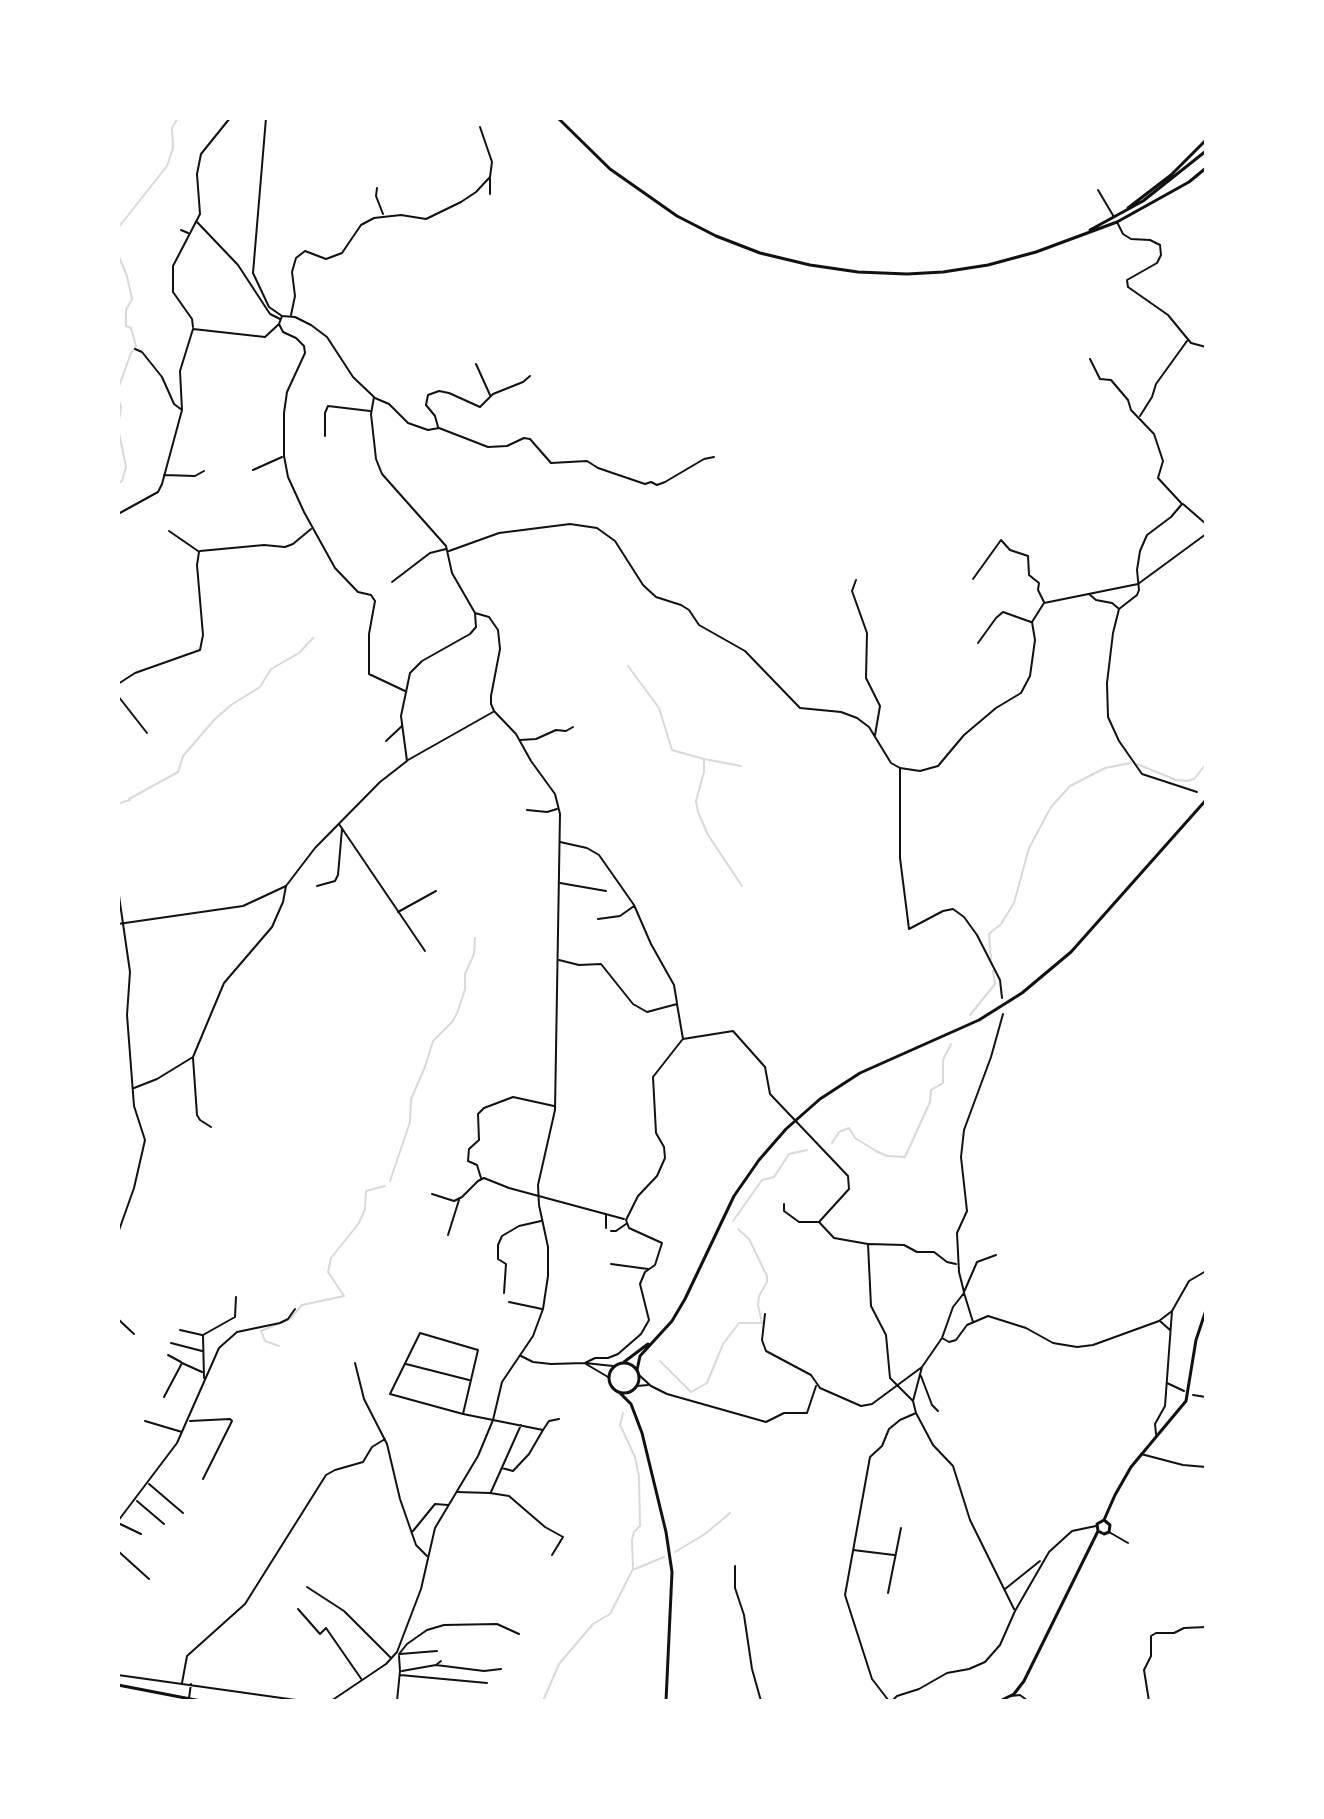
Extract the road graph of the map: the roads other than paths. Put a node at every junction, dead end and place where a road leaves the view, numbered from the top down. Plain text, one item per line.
1 (230, 118) edge
2 (266, 118) edge
3 (558, 118) edge
4 (480, 127) dead end
5 (1206, 140) edge
6 (1206, 151) edge
7 (1206, 168) edge
8 (490, 177) junction
9 (377, 188) dead end
10 (1098, 190) dead end
11 (490, 194) dead end
12 (383, 215) junction
13 (1116, 217) junction
14 (196, 221) junction
15 (181, 230) dead end
16 (189, 234) junction
17 (1080, 236) junction
18 (290, 316) junction
19 (281, 318) junction
20 (279, 324) junction
21 (193, 329) junction
22 (1188, 340) junction
23 (1206, 347) edge
24 (135, 349) dead end
25 (1090, 359) dead end
26 (476, 364) dead end
27 (530, 376) dead end
28 (374, 397) junction
29 (490, 397) junction
30 (182, 410) junction
31 (371, 411) junction
32 (1139, 417) junction
33 (439, 428) junction
34 (325, 436) dead end
35 (284, 456) junction
36 (714, 457) dead end
37 (253, 470) dead end
38 (204, 471) dead end
39 (164, 475) junction
40 (1182, 504) junction
41 (118, 514) edge
42 (1206, 524) edge
43 (312, 528) junction
44 (169, 531) dead end
45 (1206, 534) edge
46 (448, 550) junction
47 (199, 552) junction
48 (973, 579) dead end
49 (856, 580) dead end
50 (392, 582) dead end
51 (1138, 584) junction
52 (1089, 594) junction
53 (1044, 603) junction
54 (1119, 609) junction
55 (475, 613) junction
56 (1032, 622) junction
57 (978, 643) dead end
58 (118, 684) edge
59 (405, 691) junction
60 (118, 696) edge
61 (494, 711) junction
62 (403, 725) junction
63 (573, 727) dead end
64 (147, 733) dead end
65 (874, 736) junction
66 (519, 740) junction
67 (386, 741) dead end
68 (407, 761) junction
69 (900, 768) junction
70 (1197, 792) dead end
71 (1206, 799) edge
72 (558, 808) junction
73 (527, 810) dead end
74 (339, 824) junction
75 (342, 828) junction
76 (560, 842) junction
77 (559, 883) junction
78 (286, 886) junction
79 (317, 886) dead end
80 (118, 889) edge
81 (436, 891) dead end
82 (606, 891) dead end
83 (634, 905) junction
84 (397, 913) junction
85 (598, 919) dead end
86 (120, 923) edge
87 (425, 951) dead end
88 (558, 960) junction
89 (1002, 998) dead end
90 (677, 1004) junction
91 (1003, 1014) dead end
92 (683, 1039) junction
93 (193, 1057) junction
94 (133, 1089) junction
95 (555, 1106) junction
96 (211, 1127) dead end
97 (481, 1178) junction
98 (432, 1194) dead end
99 (538, 1194) junction
100 (460, 1198) junction
101 (784, 1204) dead end
102 (606, 1214) junction
103 (543, 1220) junction
104 (626, 1222) junction
105 (819, 1222) junction
106 (606, 1228) dead end
107 (611, 1231) dead end
108 (118, 1233) edge
109 (448, 1235) dead end
110 (868, 1244) junction
111 (996, 1255) dead end
112 (959, 1263) junction
113 (611, 1264) dead end
114 (650, 1269) junction
115 (1206, 1271) edge
116 (504, 1293) dead end
117 (964, 1293) junction
118 (236, 1297) dead end
119 (509, 1302) dead end
120 (295, 1309) dead end
121 (543, 1309) junction
122 (1206, 1310) edge
123 (1172, 1311) junction
124 (765, 1314) dead end
125 (118, 1319) edge
126 (1159, 1321) junction
127 (973, 1322) junction
128 (180, 1330) dead end
129 (1170, 1330) junction
130 (134, 1334) dead end
131 (203, 1335) junction
132 (942, 1338) junction
133 (651, 1342) junction
134 (171, 1343) dead end
135 (203, 1352) junction
136 (168, 1355) dead end
137 (521, 1356) junction
138 (624, 1362) junction
139 (182, 1363) junction
140 (355, 1363) dead end
141 (404, 1363) junction
142 (585, 1363) junction
143 (613, 1366) junction
144 (922, 1367) junction
145 (637, 1370) junction
146 (203, 1372) junction
147 (639, 1375) junction
148 (920, 1375) junction
149 (608, 1377) junction
150 (204, 1379) junction
151 (472, 1380) junction
152 (1166, 1383) junction
153 (817, 1385) junction
154 (637, 1386) junction
155 (651, 1386) junction
156 (899, 1386) junction
157 (633, 1391) junction
158 (1184, 1391) dead end
159 (620, 1393) junction
160 (1193, 1395) dead end
161 (164, 1397) dead end
162 (1206, 1397) edge
163 (913, 1401) junction
164 (631, 1404) junction
165 (938, 1411) dead end
166 (916, 1413) junction
167 (463, 1414) junction
168 (559, 1419) dead end
169 (493, 1420) junction
170 (145, 1421) dead end
171 (188, 1421) junction
172 (521, 1425) junction
173 (543, 1430) junction
174 (183, 1433) junction
175 (1156, 1435) junction
176 (385, 1439) junction
177 (1141, 1454) junction
178 (1206, 1467) edge
179 (502, 1468) junction
180 (203, 1479) dead end
181 (148, 1483) junction
182 (460, 1486) junction
183 (456, 1492) junction
184 (464, 1492) junction
185 (490, 1493) junction
186 (136, 1500) junction
187 (448, 1505) junction
188 (183, 1513) dead end
189 (1104, 1520) junction
190 (118, 1522) edge
191 (164, 1524) dead end
192 (1096, 1526) junction
193 (901, 1528) dead end
194 (1098, 1531) junction
195 (412, 1532) junction
196 (1109, 1532) junction
197 (141, 1534) dead end
198 (1128, 1543) dead end
199 (853, 1550) junction
200 (118, 1551) edge
201 (552, 1555) dead end
202 (895, 1555) junction
203 (428, 1556) junction
204 (1041, 1561) junction
205 (735, 1566) dead end
206 (149, 1579) dead end
207 (307, 1587) dead end
208 (1004, 1590) junction
209 (888, 1593) dead end
210 (298, 1609) dead end
211 (1015, 1611) junction
212 (1206, 1627) edge
213 (519, 1634) dead end
214 (437, 1651) dead end
215 (398, 1653) junction
216 (392, 1659) junction
217 (441, 1661) dead end
218 (436, 1665) junction
219 (501, 1669) dead end
220 (400, 1673) junction
221 (118, 1675) edge
222 (362, 1681) junction
223 (182, 1683) junction
224 (487, 1683) dead end
225 (191, 1684) junction
226 (118, 1685) edge
227 (256, 1694) junction
228 (1012, 1695) junction
229 (186, 1699) edge
230 (201, 1701) edge
231 (254, 1701) edge
232 (303, 1701) edge
233 (331, 1701) edge
234 (397, 1701) edge
235 (666, 1701) edge
236 (761, 1701) edge
237 (891, 1701) edge
238 (1002, 1701) edge
239 (1028, 1701) edge
240 (1149, 1701) edge

1 - 14 street
2 - 19 street
3 - 17 main road
4 - 8 street
5 - 13 main road
6 - 13 main road
7 - 17 main road
8 - 11 street
8 - 12 street
9 - 12 street
10 - 22 street
12 - 18 street
13 - 17 main road
14 - 16 street
14 - 19 street
15 - 16 street
16 - 21 street
18 - 19 street
18 - 28 street
19 - 20 street
20 - 21 street
20 - 35 street
21 - 30 street
22 - 23 street
22 - 32 street
24 - 30 street
25 - 32 street
26 - 29 street
27 - 29 street
28 - 31 street
28 - 33 street
29 - 33 street
30 - 39 street
31 - 34 street
31 - 46 street
32 - 40 street
33 - 36 street
35 - 37 street
35 - 43 street
38 - 39 street
39 - 41 street
40 - 42 street
40 - 51 street
43 - 47 street
43 - 59 street
44 - 47 street
45 - 51 street
46 - 50 street
46 - 55 street
46 - 65 street
47 - 58 street
48 - 53 street
49 - 65 street
51 - 52 street
51 - 54 street
52 - 53 street
52 - 54 street
53 - 56 street
54 - 70 street
55 - 59 street
55 - 61 street
56 - 57 street
56 - 69 street
59 - 62 street
60 - 64 street
61 - 66 street
61 - 68 street
62 - 67 street
62 - 68 street
63 - 66 street
65 - 69 street
66 - 72 street
68 - 74 street
69 - 89 street
71 - 133 main road
72 - 73 street
72 - 76 street
74 - 75 street
74 - 78 street
75 - 79 street
75 - 84 street
76 - 77 street
76 - 83 street
77 - 82 street
77 - 88 street
78 - 86 street
78 - 93 street
80 - 86 street
81 - 84 street
83 - 85 street
83 - 90 street
84 - 87 street
86 - 94 street
88 - 90 street
88 - 95 street
90 - 92 street
91 - 112 street
92 - 104 street
92 - 105 street
93 - 94 street
93 - 96 street
94 - 108 street
95 - 97 street
95 - 99 street
97 - 99 street
97 - 100 street
98 - 100 street
99 - 102 street
99 - 103 street
100 - 109 street
101 - 105 street
102 - 104 street
102 - 106 street
103 - 116 street
103 - 121 street
104 - 107 street
104 - 114 street
105 - 110 street
110 - 112 street
110 - 156 street
111 - 117 street
112 - 117 street
113 - 114 street
114 - 142 street
115 - 123 street
117 - 127 street
117 - 132 street
118 - 131 street
119 - 121 street
120 - 150 street
121 - 137 street
122 - 175 main road
123 - 126 street
123 - 129 street
124 - 153 street
125 - 130 street
126 - 127 street
126 - 129 street
127 - 132 street
128 - 131 street
129 - 152 street
131 - 135 street
132 - 144 street
133 - 138 main road
133 - 145 main road
134 - 135 street
135 - 146 street
136 - 139 street
137 - 142 street
137 - 169 street
138 - 143 main road
138 - 145 main road
139 - 146 street
139 - 161 street
140 - 176 street
141 - 151 street
141 - 151 street
141 - 167 street
142 - 143 street
142 - 149 street
143 - 149 main road
144 - 148 street
144 - 156 street
145 - 147 main road
146 - 150 street
147 - 154 main road
147 - 155 street
148 - 163 street
148 - 165 street
149 - 159 main road
150 - 171 street
151 - 167 street
152 - 158 street
152 - 175 street
153 - 155 street
153 - 156 street
154 - 155 street
154 - 157 main road
156 - 163 street
157 - 159 main road
157 - 164 main road
159 - 164 main road
160 - 162 street
163 - 166 street
164 - 235 main road
166 - 199 street
166 - 208 street
167 - 169 street
168 - 173 street
169 - 172 street
169 - 182 street
170 - 174 street
171 - 174 street
171 - 180 street
172 - 173 street
172 - 179 street
173 - 179 street
174 - 181 street
175 - 177 main road
176 - 195 street
176 - 223 street
177 - 178 street
177 - 189 main road
179 - 185 street
181 - 186 street
181 - 188 street
182 - 183 street
182 - 184 street
183 - 184 street
183 - 187 street
184 - 185 street
185 - 201 street
186 - 190 street
186 - 191 street
187 - 195 street
187 - 203 street
189 - 192 main road
189 - 196 main road
190 - 197 street
192 - 194 main road
192 - 204 street
193 - 202 street
194 - 196 main road
194 - 228 main road
195 - 203 street
196 - 198 street
199 - 202 street
199 - 237 street
200 - 206 street
202 - 209 street
203 - 215 street
204 - 208 street
204 - 211 street
205 - 236 street
207 - 216 street
208 - 211 street
210 - 222 street
211 - 237 street
212 - 240 street
213 - 215 street
214 - 215 street
215 - 216 street
215 - 220 street
216 - 222 street
217 - 218 street
218 - 219 street
218 - 220 street
220 - 224 street
220 - 234 street
221 - 223 street
222 - 233 street
223 - 225 street
225 - 227 street
225 - 229 street
226 - 229 main road
227 - 231 street
227 - 232 street
228 - 238 main road
228 - 239 street
229 - 230 main road

